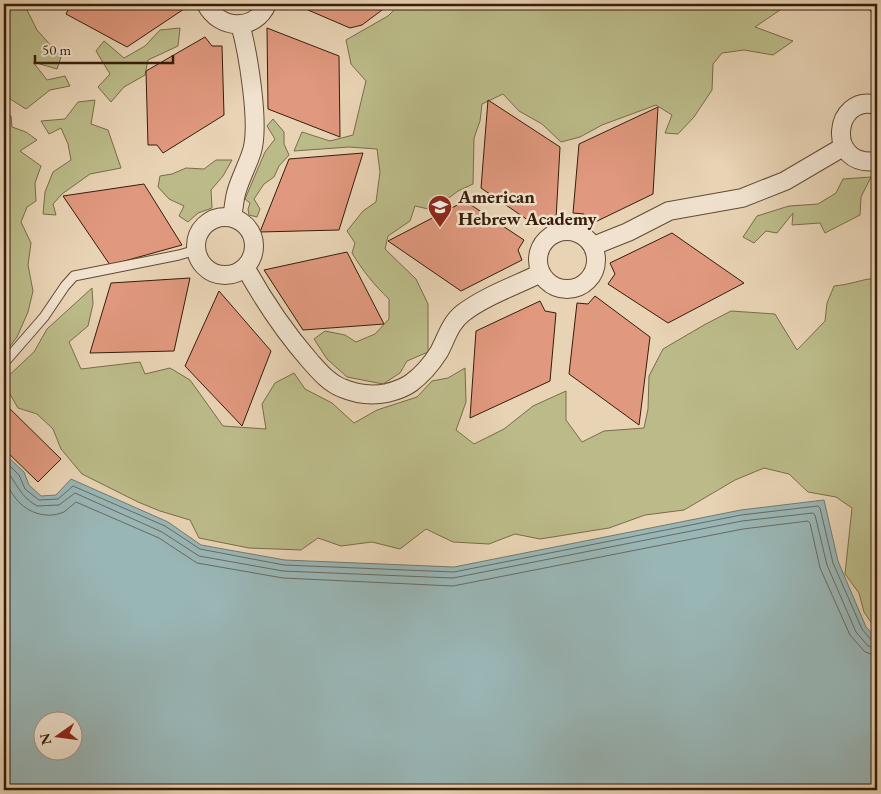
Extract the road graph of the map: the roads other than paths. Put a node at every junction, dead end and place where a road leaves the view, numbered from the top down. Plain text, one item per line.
1 (206, 4) edge
2 (267, 4) edge
3 (240, 24) junction
4 (877, 105) edge
5 (843, 147) junction
6 (877, 161) edge
7 (232, 217) junction
8 (593, 246) junction
9 (196, 250) junction
10 (244, 267) junction
11 (541, 274) junction
12 (4, 363) edge

1 - 3 street
2 - 3 street
3 - 7 street
4 - 5 street
5 - 6 street
5 - 8 street
7 - 9 street
7 - 10 street
8 - 11 street
8 - 11 street
9 - 10 street
9 - 12 lane
10 - 11 street

